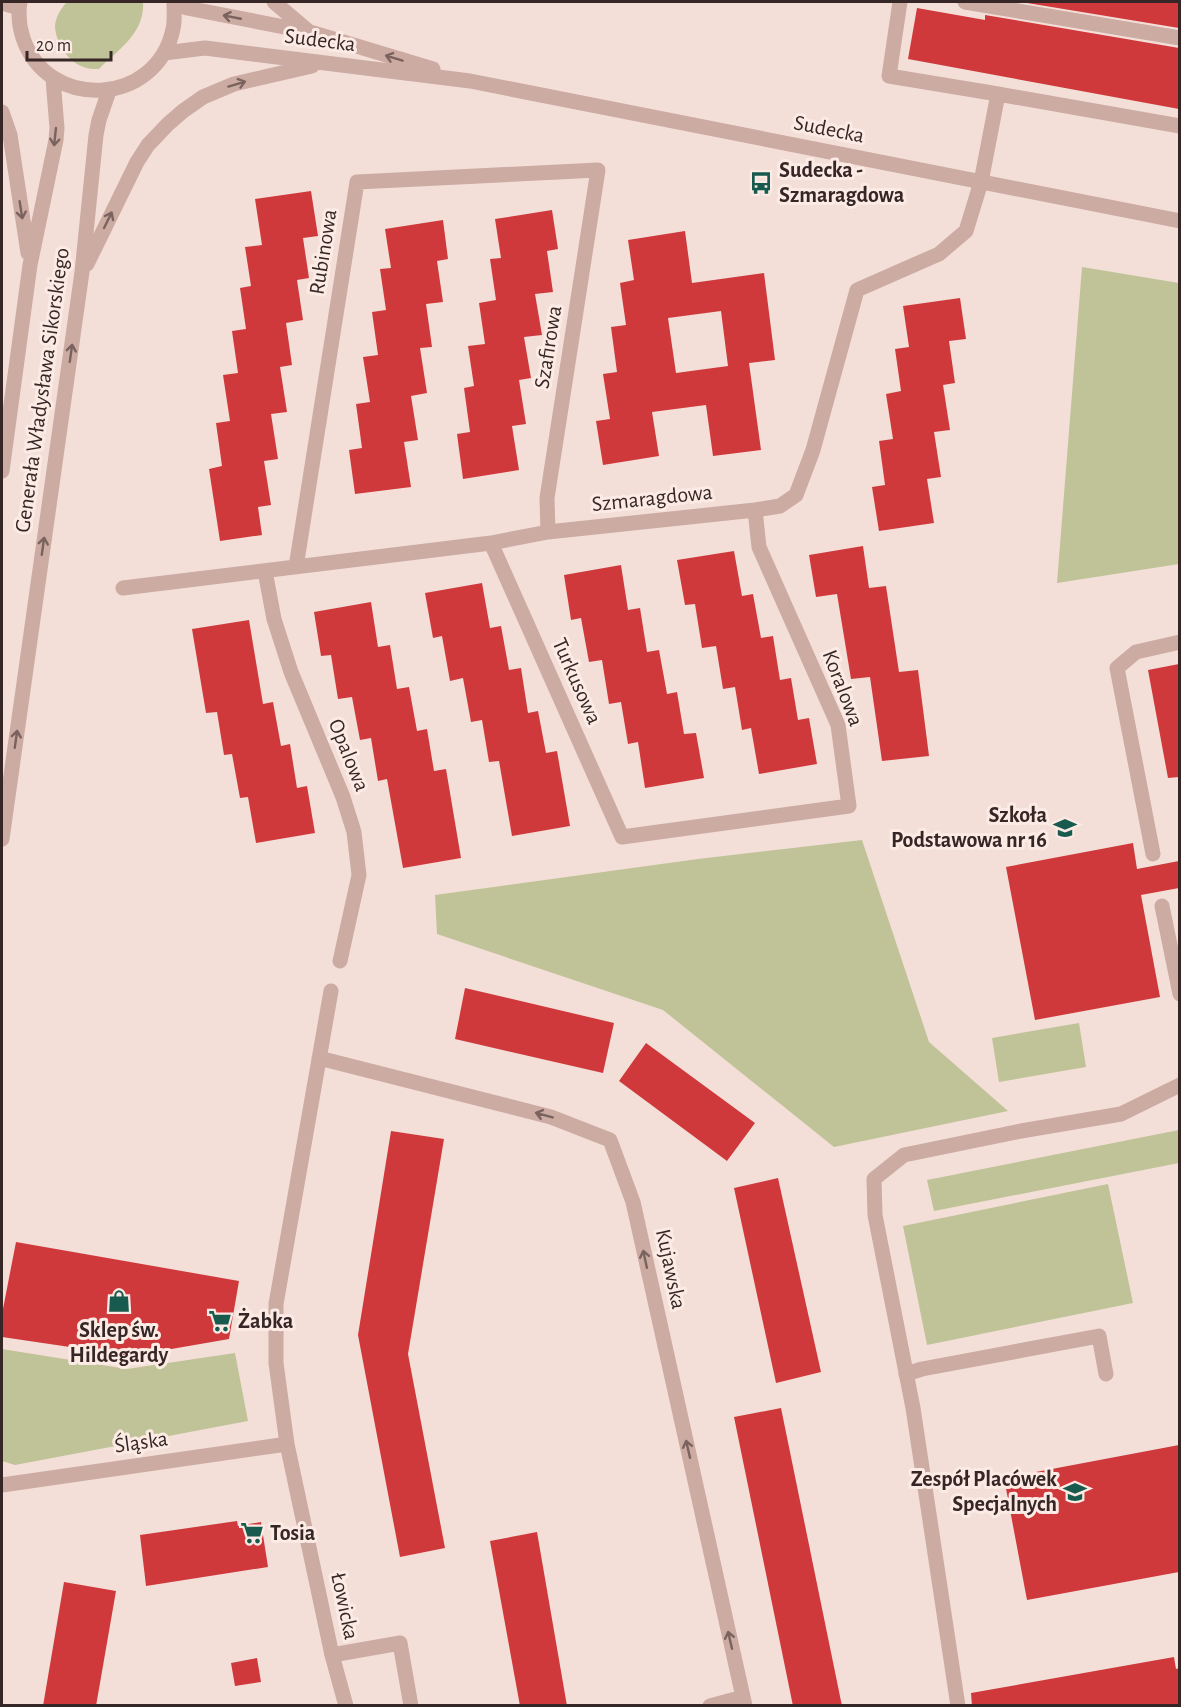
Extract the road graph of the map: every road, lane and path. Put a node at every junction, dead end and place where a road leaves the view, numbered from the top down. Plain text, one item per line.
1 (174, 2) edge
2 (274, 2) edge
3 (900, 2) edge
4 (965, 2) edge
5 (2, 3) edge
6 (19, 5) edge
7 (309, 32) junction
8 (1179, 38) edge
9 (164, 53) junction
10 (324, 64) junction
11 (53, 79) junction
12 (471, 81) junction
13 (109, 91) junction
14 (998, 94) junction
15 (2, 112) edge
16 (1179, 126) edge
17 (598, 170) joint
18 (981, 182) junction
19 (1179, 222) edge
20 (30, 265) junction
21 (82, 272) junction
22 (2, 471) edge
23 (754, 510) junction
24 (548, 532) junction
25 (491, 543) junction
26 (296, 567) junction
27 (265, 571) junction
28 (123, 588) dead end
29 (1179, 642) edge
30 (622, 837) joint
31 (2, 839) edge
32 (1153, 854) dead end
33 (1162, 906) dead end
34 (340, 961) dead end
35 (331, 991) dead end
36 (1179, 994) edge
37 (319, 1058) junction
38 (1179, 1085) edge
39 (906, 1374) junction
40 (1106, 1374) dead end
41 (287, 1444) junction
42 (2, 1485) edge
43 (332, 1655) junction
44 (744, 1701) edge
45 (346, 1706) edge
46 (411, 1706) edge
47 (710, 1706) edge
48 (958, 1706) edge

7 -> 1 street, Sudecka
1 - 9 street
2 - 7 street
3 - 14 street
4 - 8 street
5 - 6 street
6 - 11 street
12 -> 7 street, Sudecka
9 - 10 street, Sudecka
9 - 13 street
10 - 12 street, Sudecka
21 -> 10 street
11 - 13 street
11 -> 20 street, Generała Władysława Sikorskiego
12 - 18 street, Sudecka
13 - 21 street, Generała Władysława Sikorskiego
14 - 16 street
14 - 18 street, Szmaragdowa
15 -> 20 street
17 - 24 street, Szafirowa
17 - 26 street, Rubinowa
18 - 19 street, Sudecka
18 - 23 street, Szmaragdowa
20 - 22 street, Generała Władysława Sikorskiego
31 -> 21 street, Generała Władysława Sikorskiego
23 - 24 street, Szmaragdowa
23 - 30 street, Koralowa
24 - 25 street, Szmaragdowa
25 - 26 street, Szmaragdowa
25 - 30 street, Turkusowa
26 - 27 street, Szmaragdowa
27 - 28 street, Szmaragdowa
27 - 34 street, Opalowa
29 - 32 street
33 - 36 street
35 - 37 street
37 - 41 street, Łowicka
44 -> 37 street, Kujawska
38 - 39 street
39 - 40 street
39 - 48 street
41 - 42 street, Śląska
41 - 43 street, Łowicka
43 - 45 street, Łowicka
43 - 46 street
44 - 47 street

